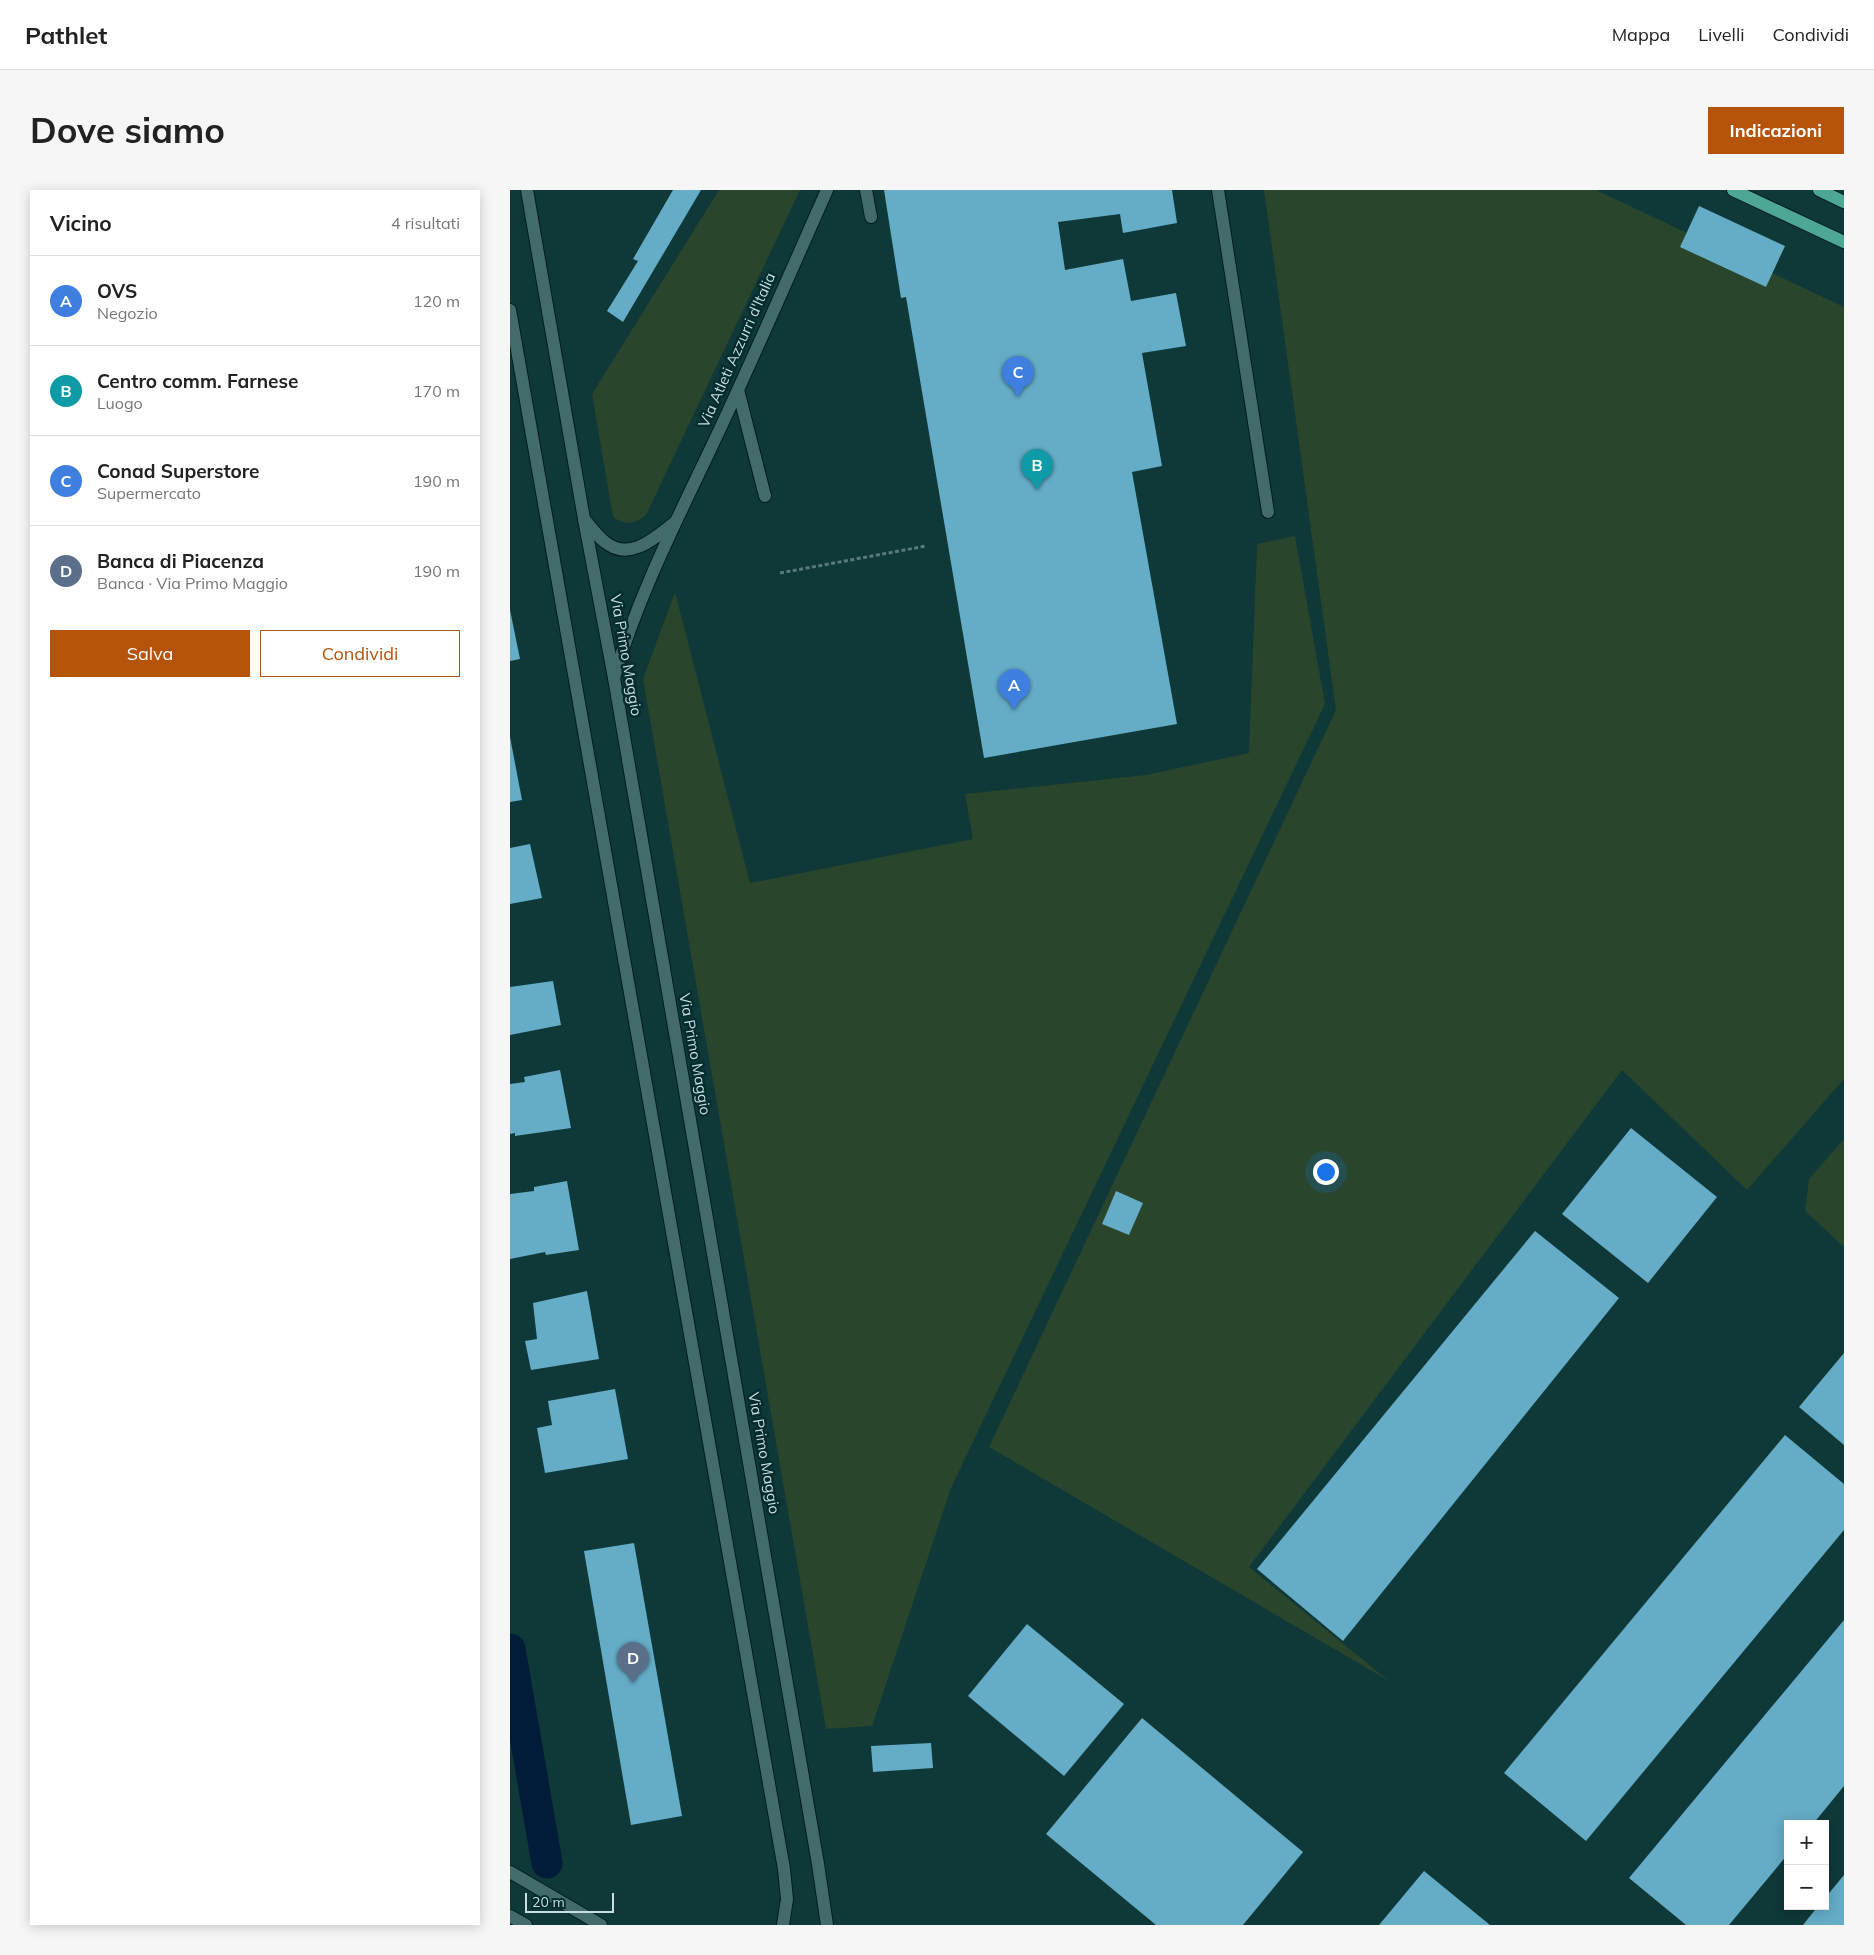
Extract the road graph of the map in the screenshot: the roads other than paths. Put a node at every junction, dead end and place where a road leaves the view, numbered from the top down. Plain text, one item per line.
1 (526, 190) edge
2 (827, 190) edge
3 (866, 190) edge
4 (1218, 190) edge
5 (1733, 190) edge
6 (1819, 190) edge
7 (1844, 202) edge
8 (871, 217) dead end
9 (1844, 242) edge
10 (510, 310) edge
11 (738, 390) junction
12 (765, 496) dead end
13 (1268, 512) dead end
14 (584, 519) junction
15 (676, 522) junction
16 (614, 678) junction
17 (510, 1872) edge
18 (510, 1916) edge
19 (526, 1925) edge
20 (600, 1925) edge
21 (783, 1925) edge
22 (827, 1925) edge

1 - 14 main road, Via Primo Maggio
2 - 11 main road, Via Atleti Azzurri d'Italia
3 - 8 main road
4 - 13 main road
5 - 9 main road
6 - 7 main road
10 - 21 main road
11 - 12 main road
11 - 15 main road, Via Atleti Azzurri d'Italia
14 - 15 main road
14 - 16 main road, Via Primo Maggio
15 - 16 main road, Via Atleti Azzurri d'Italia
16 - 22 main road, Via Primo Maggio
17 - 20 main road
18 - 19 main road

